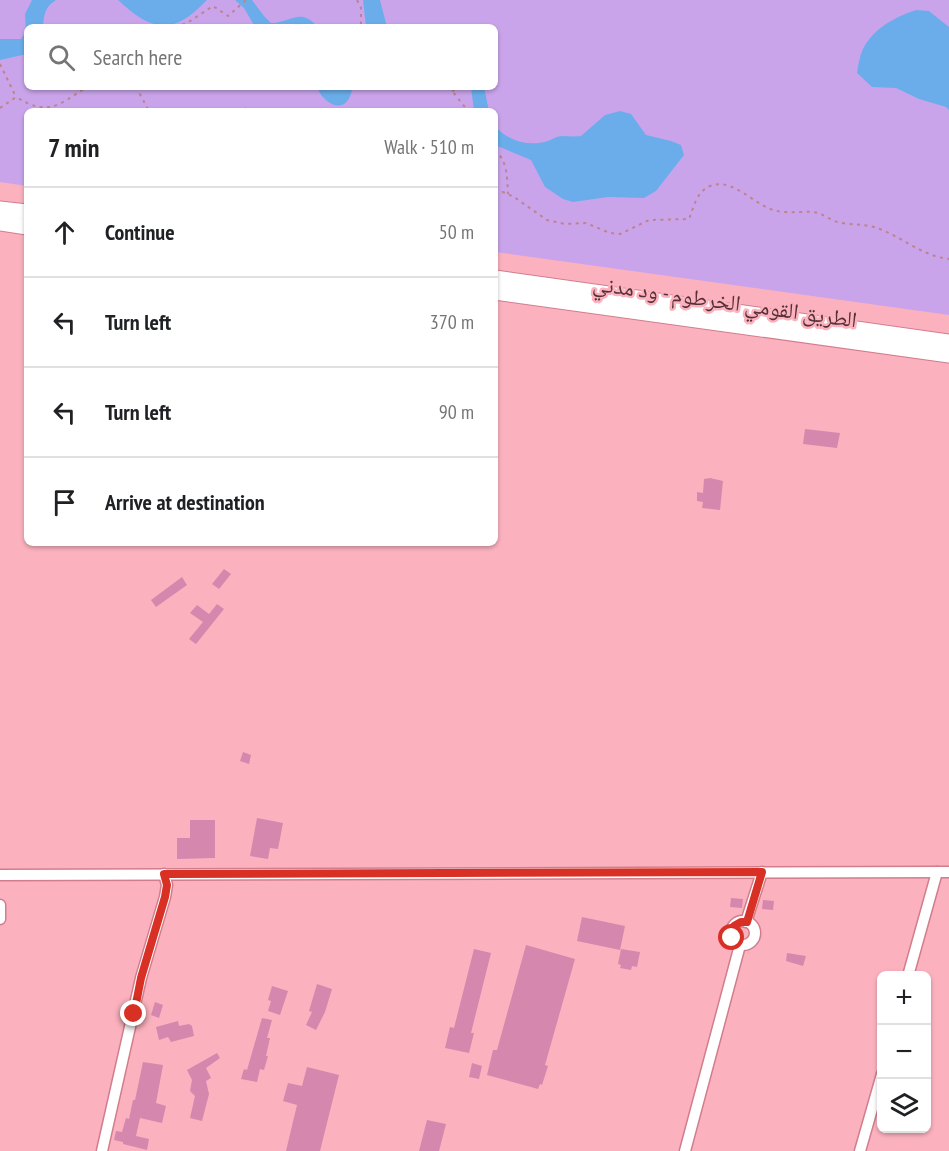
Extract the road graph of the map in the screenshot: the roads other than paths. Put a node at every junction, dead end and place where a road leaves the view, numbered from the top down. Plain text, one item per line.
1 (24, 213) edge
2 (2, 220) edge
3 (24, 226) edge
4 (498, 278) edge
5 (498, 292) edge
6 (949, 342) edge
7 (949, 355) edge
8 (762, 872) junction
9 (937, 872) junction
10 (949, 872) edge
11 (164, 874) junction
12 (0, 875) edge
13 (0, 905) edge
14 (0, 918) edge
15 (747, 922) junction
16 (740, 945) junction
17 (909, 971) edge
18 (881, 1079) edge
19 (102, 1151) edge
20 (685, 1151) edge
21 (860, 1151) edge

1 - 2 highway
2 - 3 highway
4 - 6 highway, الطريق القومي الخرطوم - ود مدني
5 - 7 highway, الطريق القومي الخرطوم - ود مدني
8 - 9 street
8 - 11 street
8 - 15 street
9 - 10 street
9 - 17 street
11 - 12 street
11 - 19 street
13 - 14 street
15 - 16 street
15 - 16 street
16 - 20 street
18 - 21 street

